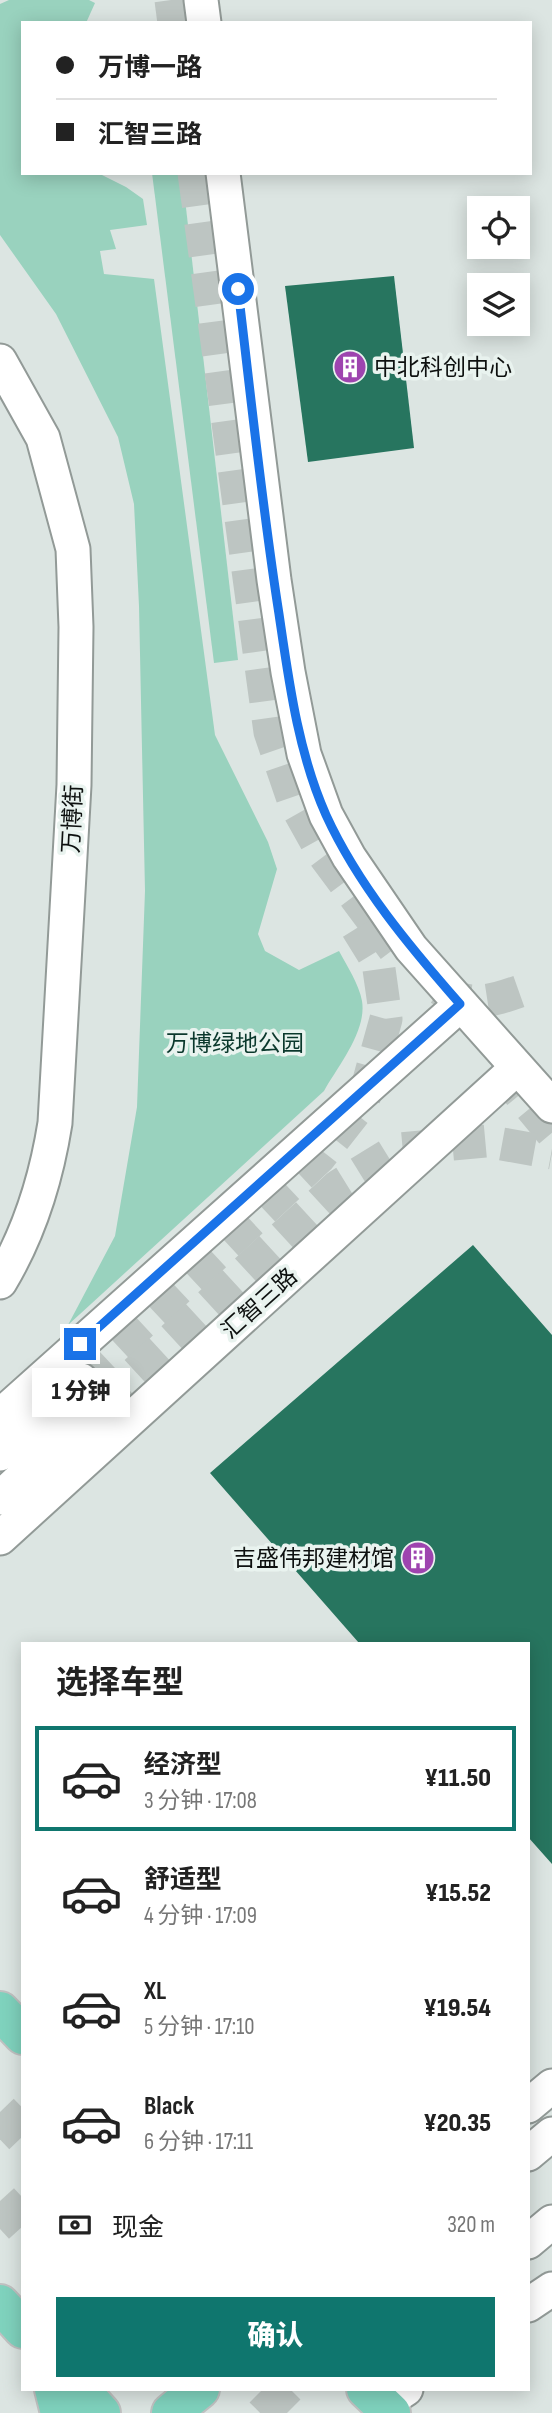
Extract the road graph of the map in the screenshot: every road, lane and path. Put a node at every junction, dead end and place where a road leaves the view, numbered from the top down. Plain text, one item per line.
1 (201, 0) edge
2 (204, 21) edge
3 (223, 175) edge
4 (0, 361) edge
5 (460, 1004) junction
6 (517, 1068) junction
7 (549, 1095) edge
8 (0, 1282) edge
9 (0, 1416) edge
10 (0, 1454) edge
11 (0, 1498) edge
12 (0, 1538) edge
13 (0, 2011) edge
14 (21, 2033) edge
15 (552, 2086) edge
16 (530, 2104) edge
17 (552, 2134) edge
18 (530, 2152) edge
19 (552, 2222) edge
20 (530, 2240) edge
21 (552, 2289) edge
22 (0, 2304) edge
23 (530, 2304) edge
24 (21, 2327) edge
25 (54, 2391) edge
26 (81, 2391) edge
27 (198, 2391) edge
28 (60, 2413) edge
29 (101, 2413) edge
30 (171, 2413) edge

1 - 2 street
3 - 5 street
4 - 8 street, 万博街
5 - 6 street
5 - 9 street
6 - 7 street
6 - 12 street, 汇智三路
10 - 11 street
13 - 14 main road
15 - 16 street
17 - 18 street
19 - 20 street
21 - 23 street
22 - 24 main road
25 - 28 main road
26 - 29 main road
27 - 30 main road

